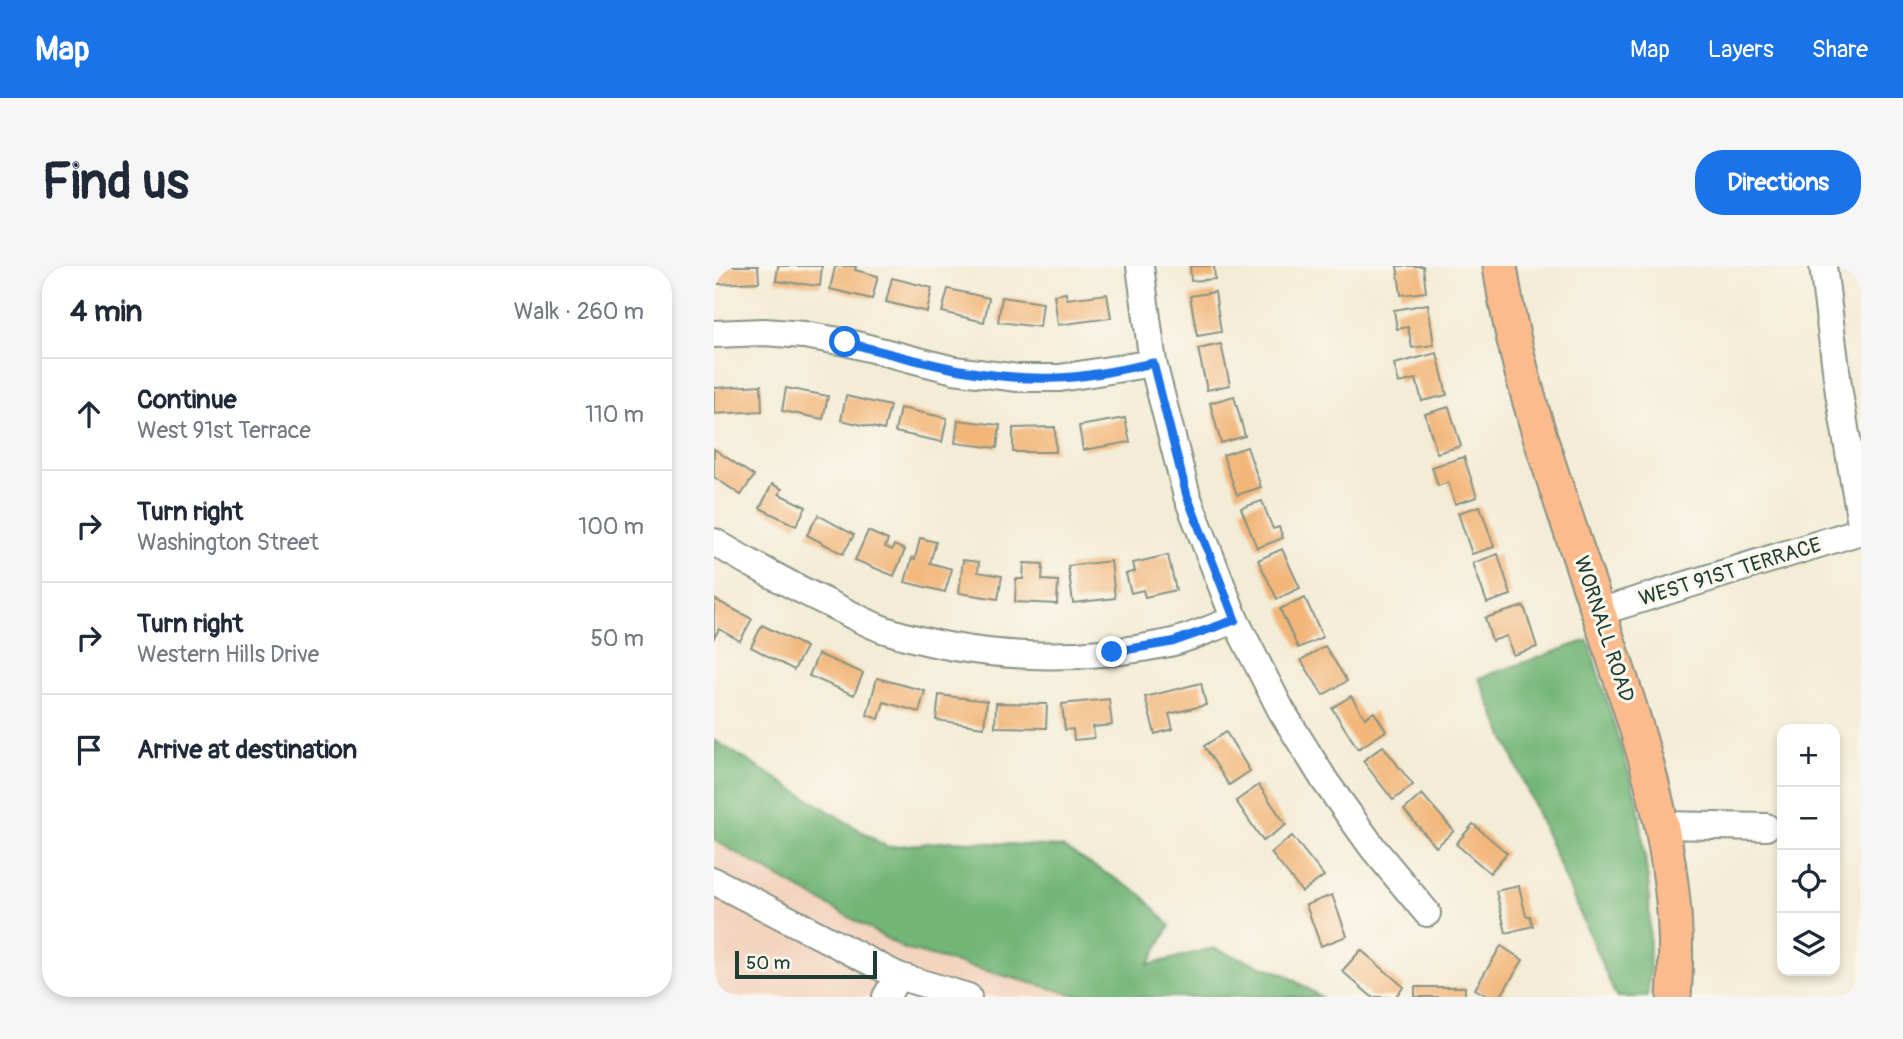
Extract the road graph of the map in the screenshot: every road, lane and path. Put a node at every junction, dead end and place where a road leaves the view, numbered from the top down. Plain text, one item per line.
1 (1140, 266) edge
2 (1500, 266) edge
3 (1823, 266) edge
4 (714, 334) edge
5 (1153, 363) junction
6 (1861, 523) edge
7 (1861, 531) edge
8 (714, 542) edge
9 (1598, 612) junction
10 (1235, 620) junction
11 (1662, 825) junction
12 (1766, 827) dead end
13 (714, 881) edge
14 (1427, 913) dead end
15 (892, 986) edge
16 (968, 997) edge
17 (1674, 997) edge

1 - 5 street
2 - 9 main road, WORNALL ROAD
3 - 6 street
4 - 5 street
5 - 10 street
7 - 9 street, WEST 91ST TERRACE
8 - 10 street
9 - 11 main road, WORNALL ROAD
10 - 14 street
11 - 12 street
11 - 17 main road, WORNALL ROAD
13 - 15 street
15 - 16 street

